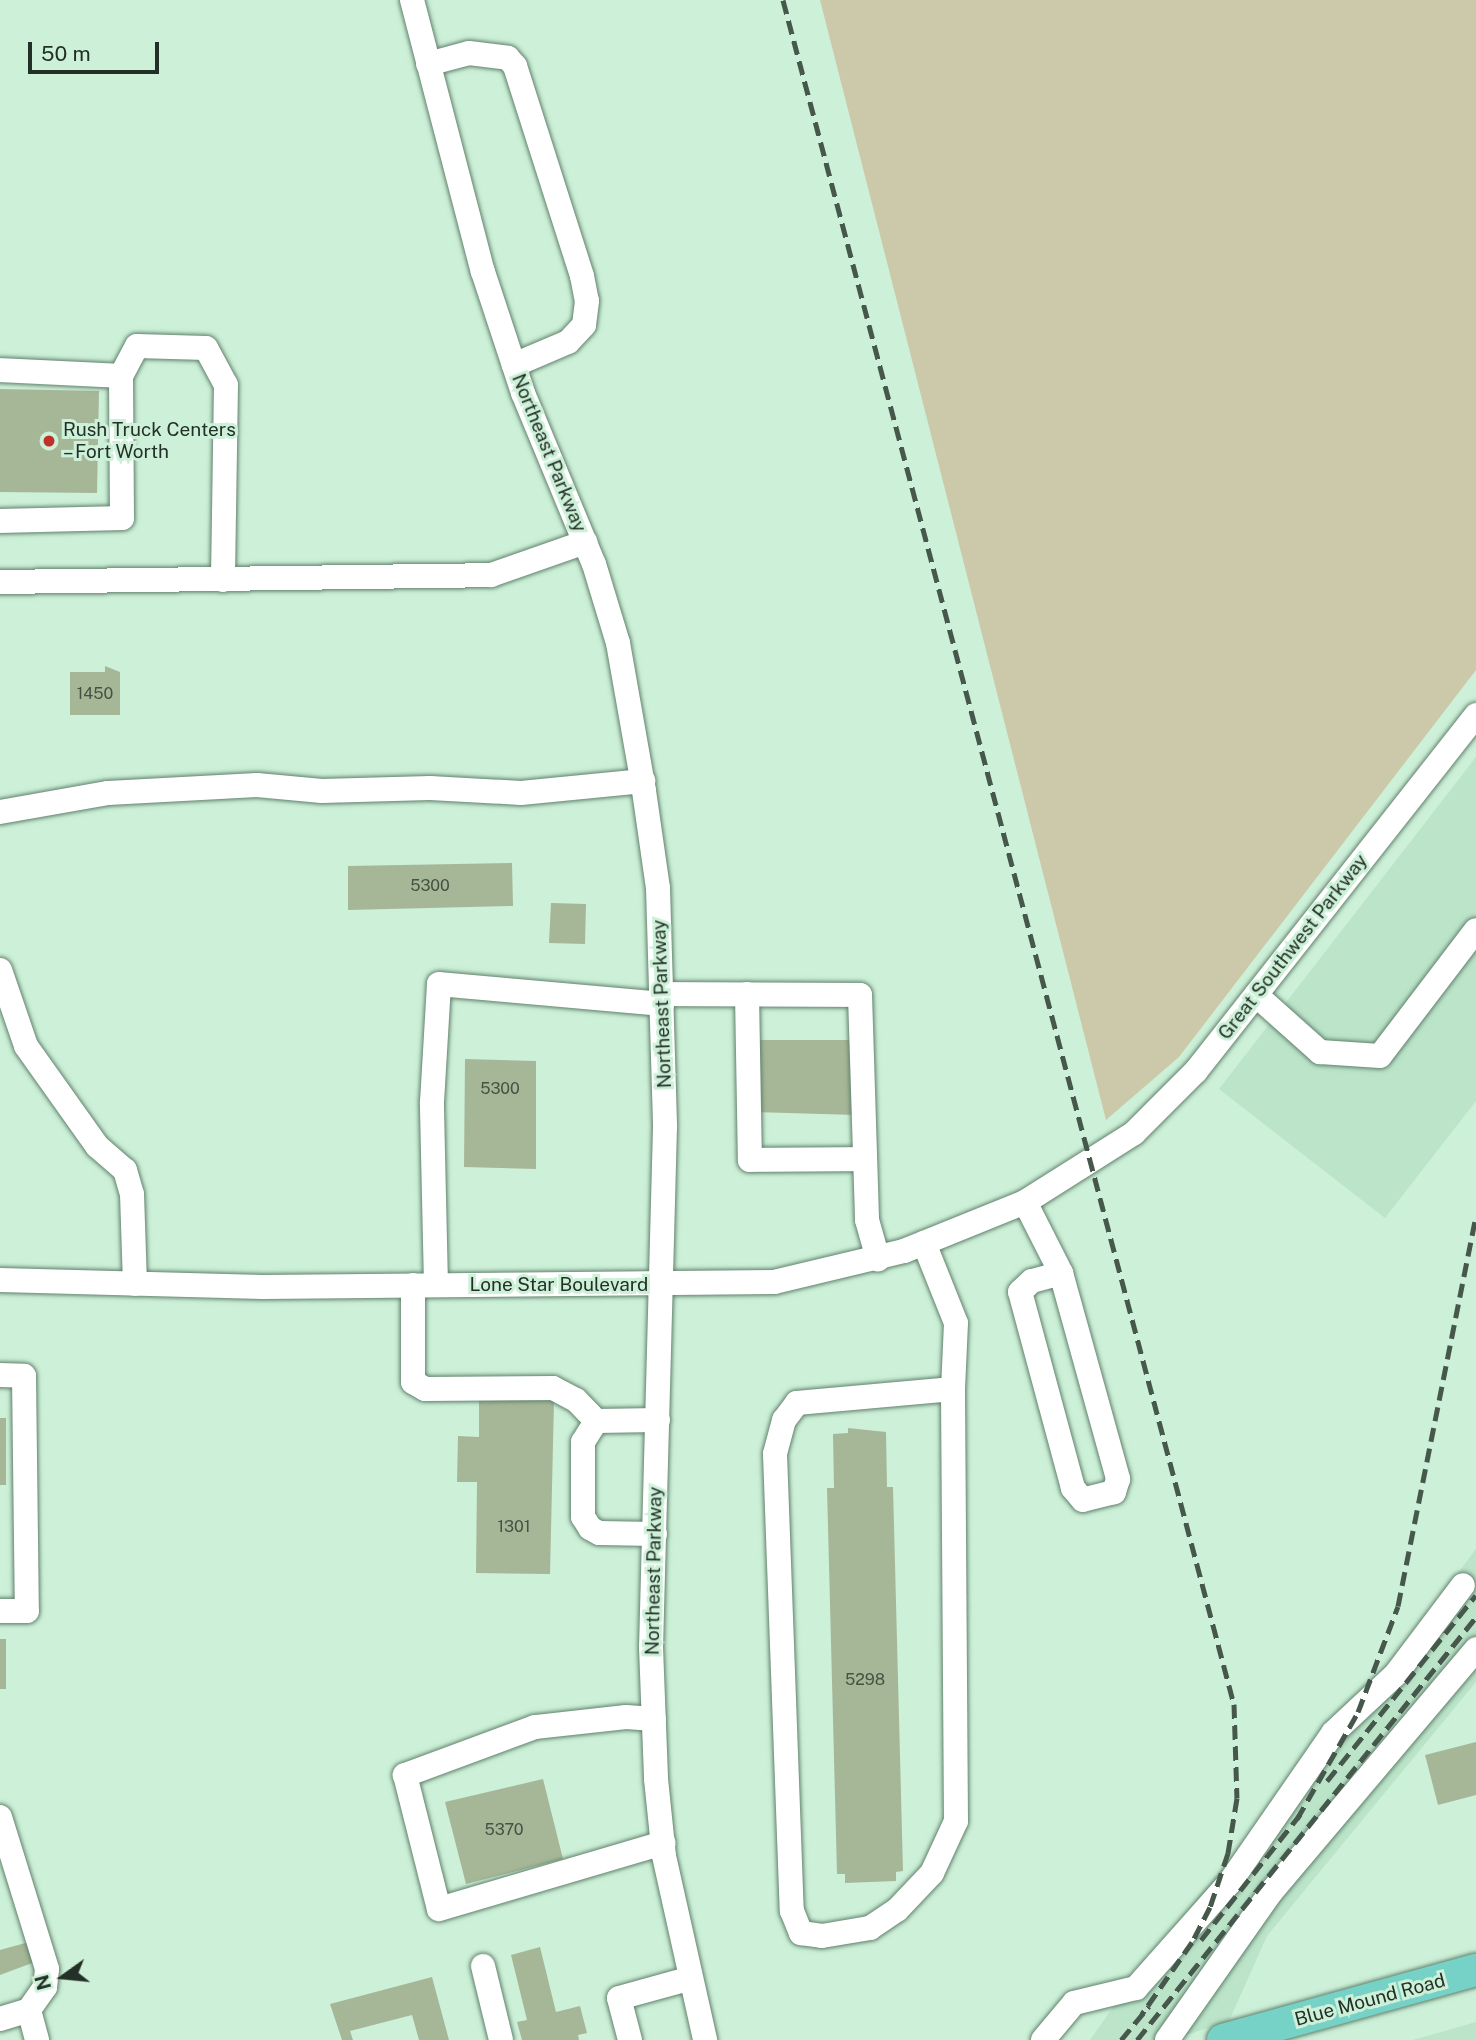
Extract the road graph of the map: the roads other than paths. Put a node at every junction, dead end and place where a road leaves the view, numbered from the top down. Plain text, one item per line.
1 (412, 0) edge
2 (428, 64) junction
3 (514, 365) junction
4 (0, 370) edge
5 (121, 376) junction
6 (0, 521) edge
7 (585, 542) junction
8 (223, 580) junction
9 (0, 582) edge
10 (1476, 715) edge
11 (643, 780) junction
12 (0, 812) edge
13 (1476, 930) edge
14 (0, 970) edge
15 (747, 994) junction
16 (1256, 995) junction
17 (661, 999) junction
18 (865, 1159) junction
19 (1092, 1160) joint
20 (1025, 1202) junction
21 (925, 1243) junction
22 (878, 1259) junction
23 (1061, 1273) junction
24 (0, 1280) edge
25 (135, 1284) junction
26 (424, 1285) junction
27 (663, 1285) junction
28 (0, 1375) edge
29 (953, 1389) junction
30 (658, 1420) junction
31 (596, 1421) junction
32 (654, 1534) junction
33 (1463, 1585) dead end
34 (0, 1611) edge
35 (1476, 1649) edge
36 (654, 1719) junction
37 (0, 1817) edge
38 (663, 1843) junction
39 (482, 1966) dead end
40 (1476, 1970) edge
41 (688, 1979) junction
42 (29, 2010) junction
43 (0, 2018) edge
44 (1260, 2035) edge
45 (37, 2040) edge
46 (501, 2040) edge
47 (630, 2040) edge
48 (705, 2040) edge
49 (1043, 2040) edge
50 (1167, 2040) edge
51 (1223, 2040) edge

1 - 2 street, Northeast Parkway
2 - 3 street, Northeast Parkway
2 - 3 street
3 - 7 street, Northeast Parkway
4 - 5 street
5 - 6 street
5 - 8 street
7 - 8 street
7 - 11 street, Northeast Parkway
8 - 9 street
10 - 16 street, Great Southwest Parkway
11 - 12 street
11 - 17 street, Northeast Parkway
13 - 16 street
14 - 25 street
15 - 17 street
15 - 18 street
15 - 18 street
16 - 19 street, Great Southwest Parkway
17 - 26 street
17 - 27 street, Northeast Parkway
18 - 22 street
19 - 20 street, Lone Star Boulevard
20 - 21 street, Lone Star Boulevard
20 - 23 street
21 - 22 street, Lone Star Boulevard
21 - 29 street
22 - 27 street, Lone Star Boulevard
23 - 23 street
24 - 25 street, Lone Star Boulevard
25 - 26 street, Lone Star Boulevard
26 - 27 street, Lone Star Boulevard
26 - 31 street
27 - 30 street, Northeast Parkway
28 - 34 street
29 - 29 street
30 - 31 street
30 - 32 street, Northeast Parkway
31 - 32 street
32 - 36 street, Northeast Parkway
33 - 49 street
35 - 50 street
36 - 38 street, Northeast Parkway
36 - 38 street
37 - 42 street
38 - 41 street, Northeast Parkway
39 - 46 street
40 - 44 main road, Blue Mound Road
41 - 47 street
41 - 48 street, Northeast Parkway
42 - 43 street
42 - 45 street
44 - 51 main road, Blue Mound Road

